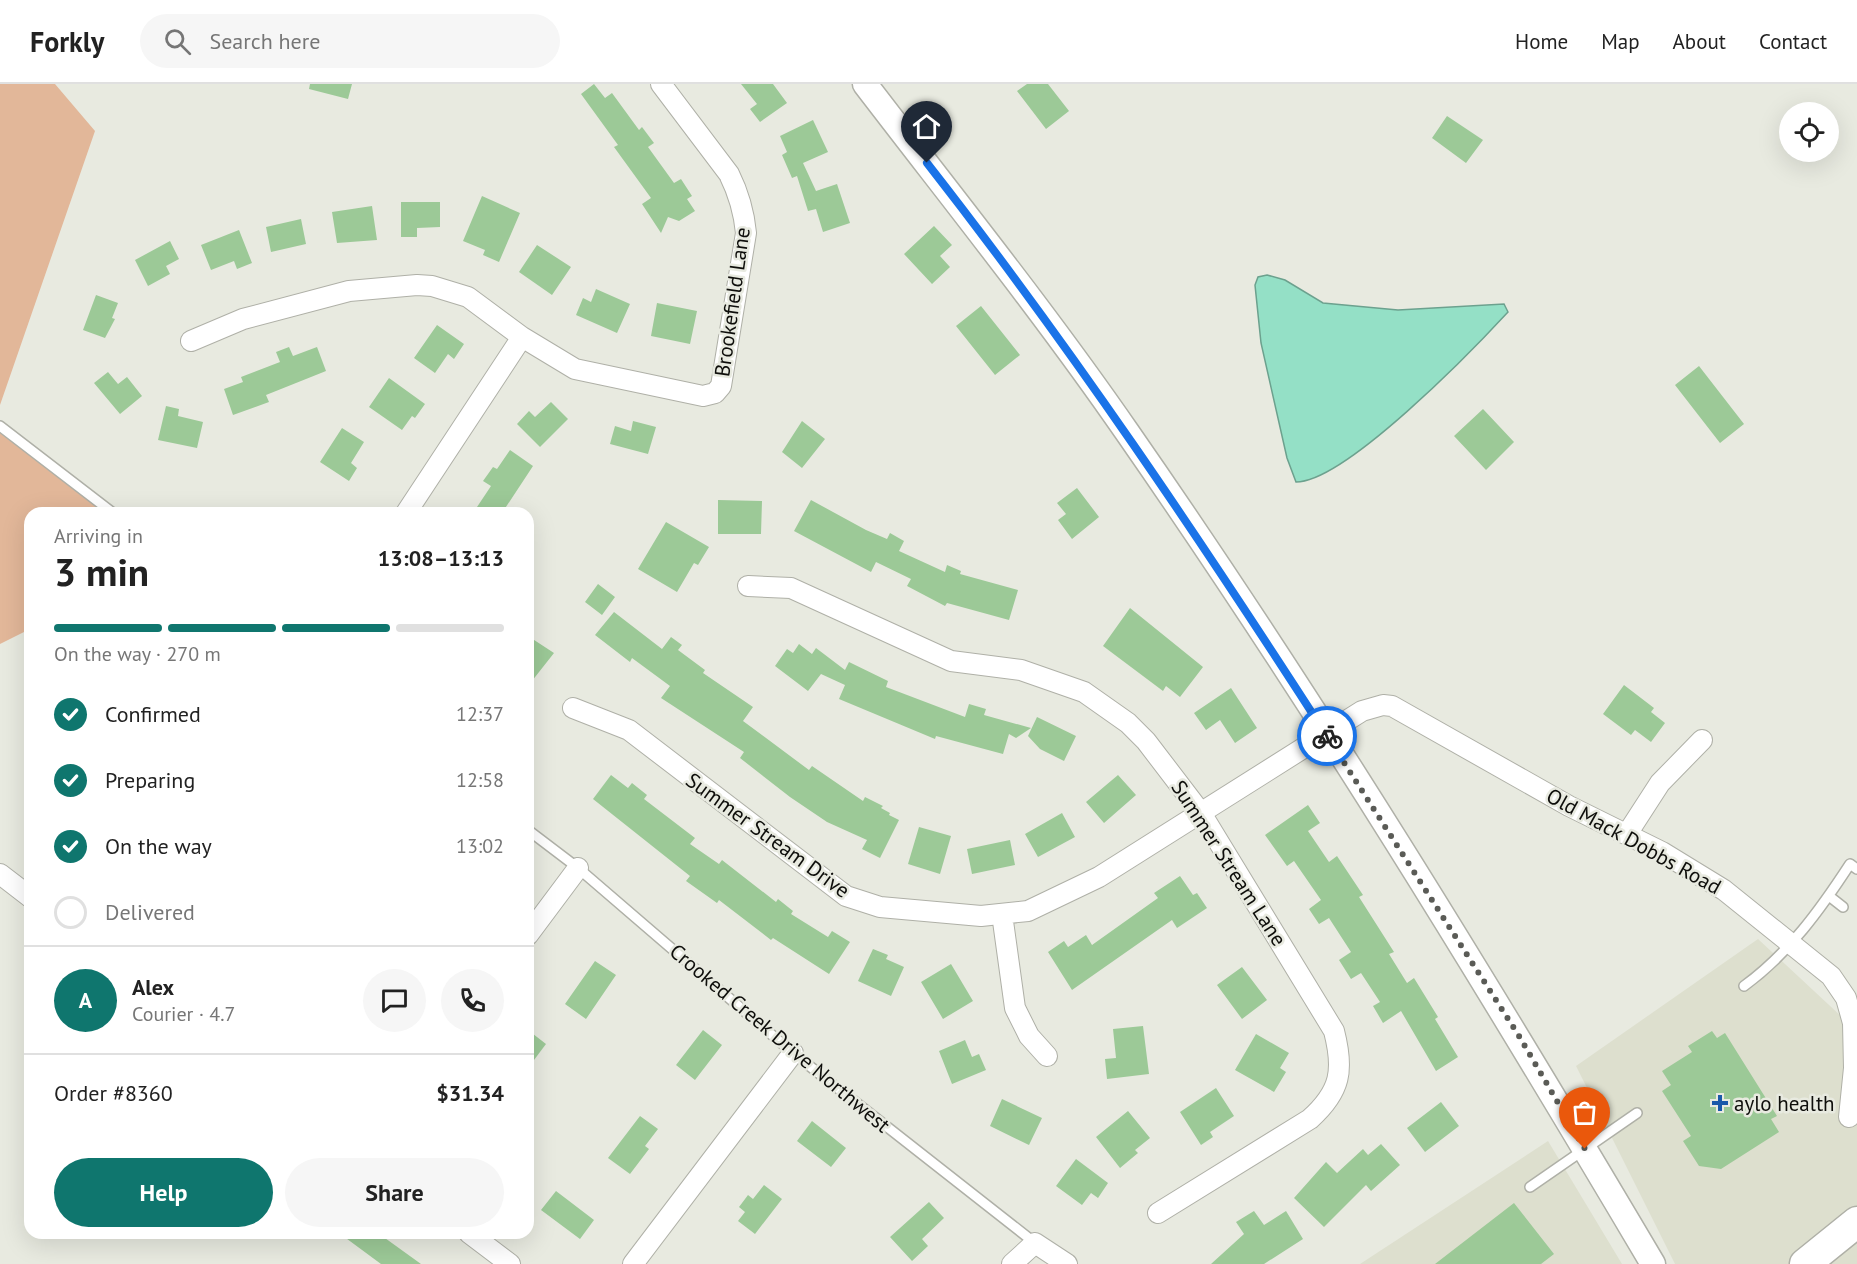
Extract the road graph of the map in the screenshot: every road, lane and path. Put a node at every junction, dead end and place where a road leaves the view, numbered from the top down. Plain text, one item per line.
1 (662, 84) edge
2 (865, 84) edge
3 (522, 337) junction
4 (191, 341) dead end
5 (0, 426) edge
6 (105, 507) edge
7 (410, 507) edge
8 (748, 586) dead end
9 (573, 708) dead end
10 (1326, 734) junction
11 (1702, 740) dead end
12 (1201, 813) junction
13 (1627, 834) junction
14 (534, 835) edge
15 (1854, 866) edge
16 (578, 868) junction
17 (0, 874) edge
18 (24, 892) edge
19 (1829, 896) junction
20 (1843, 907) dead end
21 (1002, 914) junction
22 (534, 927) edge
23 (1792, 943) junction
24 (1744, 986) dead end
25 (793, 1053) junction
26 (1047, 1056) dead end
27 (1636, 1113) dead end
28 (1849, 1117) dead end
29 (1585, 1149) junction
30 (1530, 1188) dead end
31 (1158, 1213) dead end
32 (1857, 1222) edge
33 (477, 1239) edge
34 (1035, 1243) junction
35 (510, 1264) edge
36 (633, 1264) edge
37 (1012, 1264) edge
38 (1067, 1264) edge
39 (1653, 1264) edge
40 (1805, 1264) edge

1 - 3 street, Brookefield Lane
2 - 10 street
3 - 4 street
3 - 7 street
5 - 6 lane
8 - 12 street, Summer Stream Lane
9 - 21 street, Summer Stream Drive
10 - 12 street, Summer Stream Drive
10 - 13 street, Old Mack Dobbs Road
10 - 29 street
11 - 13 street
12 - 21 street, Summer Stream Drive
12 - 31 street, Summer Stream Lane
13 - 23 street, Old Mack Dobbs Road
14 - 16 lane, Crooked Creek Drive Northwest
15 - 19 lane
16 - 22 street
16 - 25 lane, Crooked Creek Drive Northwest
17 - 18 street
19 - 20 lane
19 - 23 lane
21 - 26 street
23 - 24 lane
23 - 28 street, Old Mack Dobbs Road
25 - 34 lane, Crooked Creek Drive Northwest
25 - 36 street
27 - 29 lane
29 - 30 lane
29 - 39 street
32 - 40 main road
33 - 35 street
34 - 37 street
34 - 38 street

